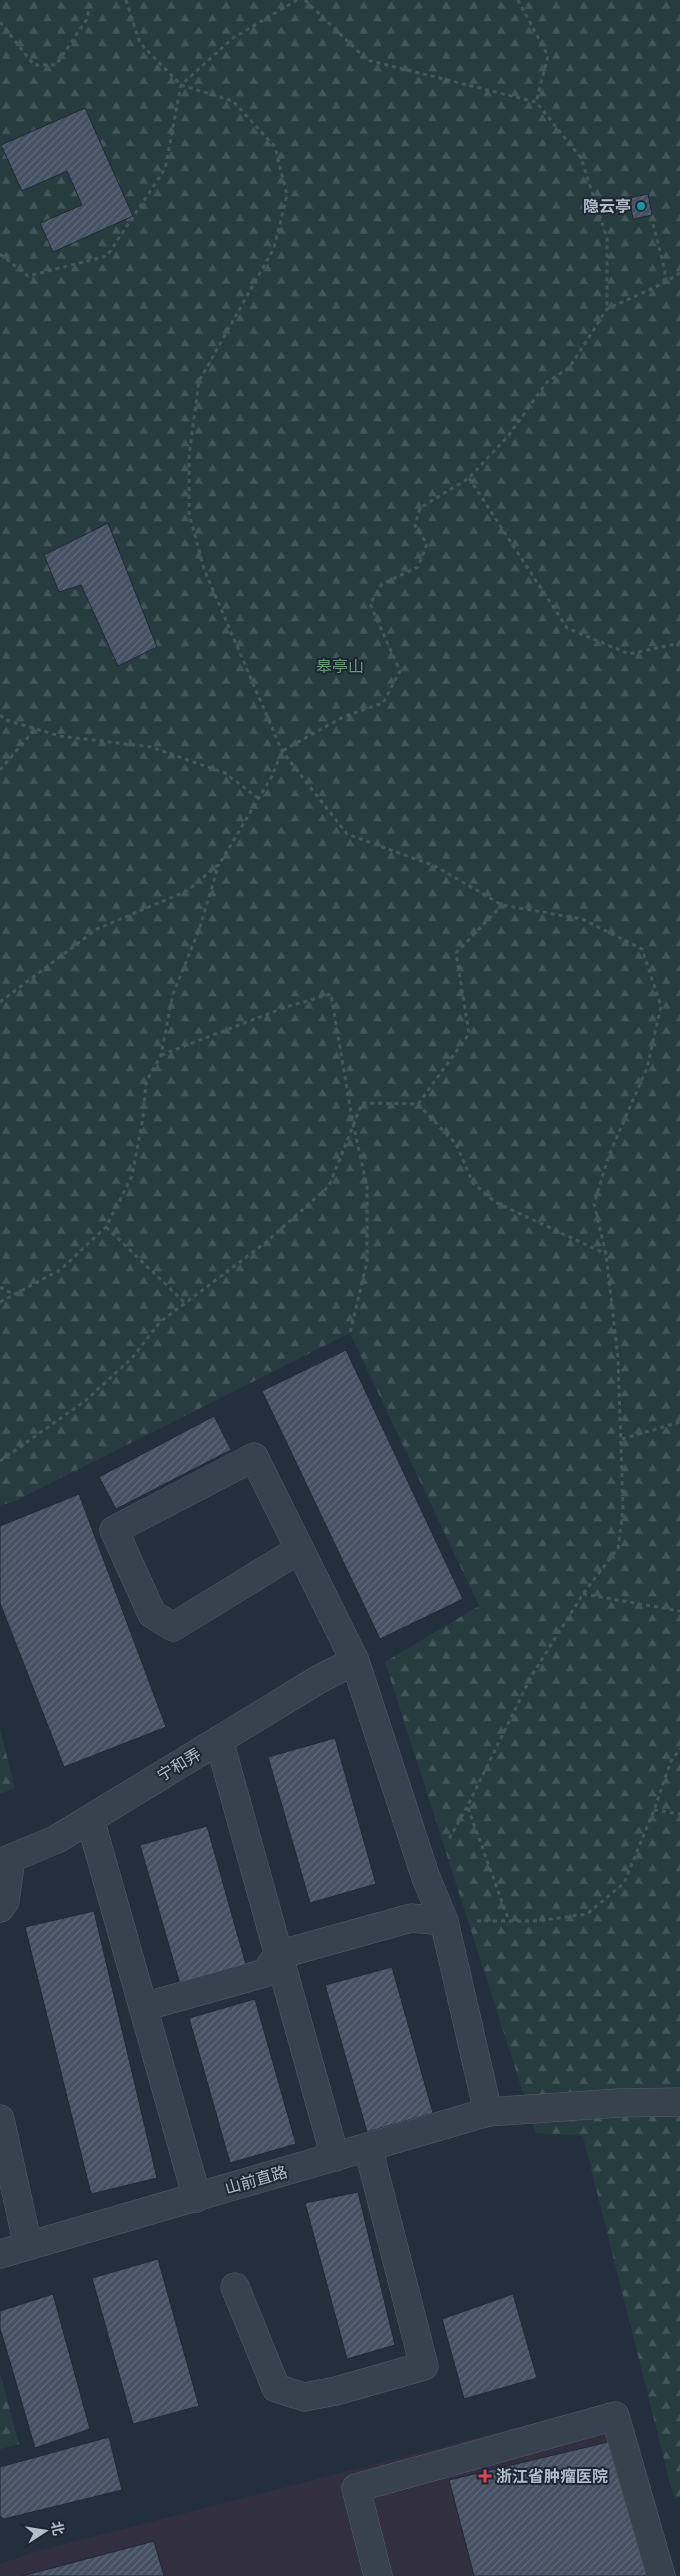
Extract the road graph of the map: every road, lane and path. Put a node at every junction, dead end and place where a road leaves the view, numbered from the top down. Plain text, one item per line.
1 (91, 0) edge
2 (126, 0) edge
3 (297, 0) edge
4 (305, 0) edge
5 (518, 0) edge
6 (0, 22) edge
7 (181, 85) junction
8 (536, 102) junction
9 (654, 224) dead end
10 (0, 254) edge
11 (680, 273) edge
12 (664, 283) junction
13 (608, 309) junction
14 (469, 478) junction
15 (680, 643) edge
16 (0, 715) edge
17 (36, 728) junction
18 (282, 751) junction
19 (0, 770) edge
20 (259, 799) junction
21 (220, 863) junction
22 (502, 905) junction
23 (0, 1002) edge
24 (161, 1054) junction
25 (418, 1104) junction
26 (353, 1124) junction
27 (106, 1227) junction
28 (606, 1254) junction
29 (0, 1287) edge
30 (13, 1294) junction
31 (0, 1302) edge
32 (185, 1303) junction
33 (350, 1333) dead end
34 (680, 1422) edge
35 (622, 1439) junction
36 (0, 1461) edge
37 (300, 1549) junction
38 (583, 1594) junction
39 (680, 1611) edge
40 (355, 1661) junction
41 (219, 1740) junction
42 (680, 1749) edge
43 (467, 1807) junction
44 (654, 1810) junction
45 (680, 1814) edge
46 (90, 1819) junction
47 (5, 1861) edge
48 (426, 1878) junction
49 (0, 1908) edge
50 (444, 1921) junction
51 (509, 1921) junction
52 (278, 1955) junction
53 (143, 2007) junction
54 (680, 2102) edge
55 (500, 2111) junction
56 (0, 2119) edge
57 (368, 2147) junction
58 (335, 2157) junction
59 (197, 2198) junction
60 (28, 2246) junction
61 (0, 2254) edge
62 (235, 2287) dead end
63 (378, 2576) edge
64 (660, 2576) edge

1 - 6 path
2 - 7 path
3 - 7 path
4 - 8 path
5 - 8 path
7 - 10 path
7 - 18 path
8 - 13 path
9 - 12 path
11 - 12 path
12 - 13 path
13 - 14 path
14 - 15 path
14 - 18 path
16 - 17 path
17 - 19 path
17 - 20 path
18 - 20 path
18 - 22 path
20 - 21 path
21 - 23 path
21 - 24 path
22 - 25 path
22 - 28 path
24 - 26 path
24 - 27 path
25 - 26 path
25 - 28 path
26 - 32 path
26 - 33 path
27 - 30 path
27 - 32 path
28 - 35 path
29 - 30 path
30 - 31 path
32 - 36 path
34 - 35 path
35 - 38 path
37 - 37 street
37 - 40 street
38 - 39 path
38 - 43 path
40 - 41 street, 宁和弄
40 - 48 street
41 - 46 street, 宁和弄
41 - 52 street
42 - 44 path
43 - 48 path
43 - 51 path
44 - 45 path
44 - 51 path
46 - 47 street, 宁和弄
46 - 53 street
47 - 49 street
48 - 50 street
50 - 51 path
50 - 52 street
50 - 55 street
52 - 53 street
52 - 58 street
53 - 59 street
54 - 55 street, 山前直路
55 - 57 street, 山前直路
56 - 60 street
57 - 58 street, 山前直路
57 - 62 street
58 - 59 street, 山前直路
59 - 60 street, 山前直路
60 - 61 street, 山前直路
63 - 64 street

